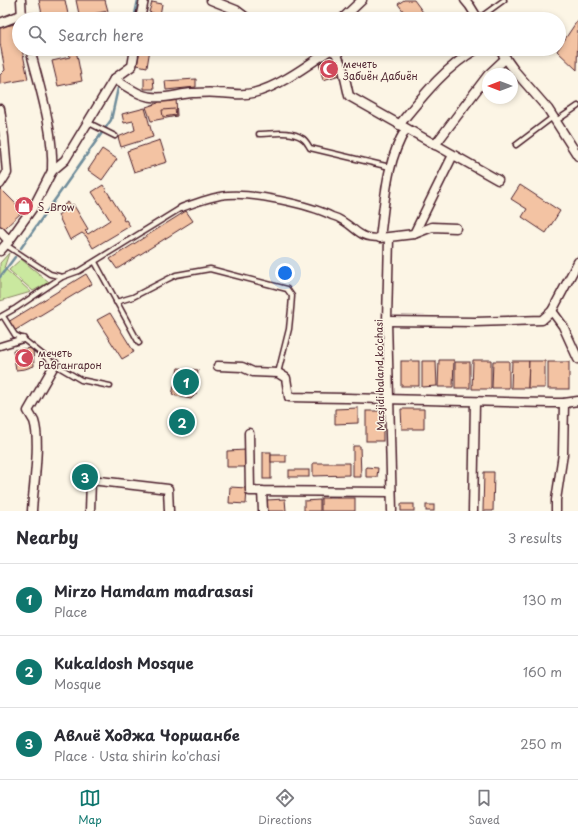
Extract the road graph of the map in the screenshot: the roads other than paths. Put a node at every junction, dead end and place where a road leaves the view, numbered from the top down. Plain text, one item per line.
1 (21, 0) edge
2 (144, 0) edge
3 (211, 0) edge
4 (362, 0) edge
5 (465, 0) edge
6 (504, 0) edge
7 (22, 12) edge
8 (141, 12) edge
9 (239, 12) edge
10 (349, 12) edge
11 (473, 12) edge
12 (488, 12) edge
13 (12, 20) edge
14 (0, 23) edge
15 (32, 56) edge
16 (134, 56) edge
17 (321, 56) edge
18 (337, 56) edge
19 (464, 56) edge
20 (506, 58) joint
21 (495, 68) edge
22 (114, 79) junction
23 (482, 82) edge
24 (578, 106) edge
25 (0, 109) edge
26 (554, 118) junction
27 (87, 122) junction
28 (403, 127) junction
29 (259, 134) dead end
30 (115, 136) dead end
31 (435, 145) junction
32 (516, 145) dead end
33 (453, 155) junction
34 (578, 156) edge
35 (390, 167) junction
36 (52, 171) junction
37 (498, 180) dead end
38 (0, 184) edge
39 (181, 208) joint
40 (456, 228) dead end
41 (0, 231) edge
42 (414, 234) junction
43 (380, 238) junction
44 (389, 238) junction
45 (5, 246) edge
46 (95, 262) junction
47 (578, 262) edge
48 (62, 276) junction
49 (116, 302) junction
50 (552, 311) junction
51 (2, 316) edge
52 (387, 321) junction
53 (23, 339) junction
54 (139, 343) dead end
55 (0, 346) edge
56 (578, 359) edge
57 (55, 364) junction
58 (218, 366) dead end
59 (278, 373) junction
60 (110, 386) dead end
61 (390, 399) junction
62 (578, 401) edge
63 (475, 402) junction
64 (564, 403) junction
65 (249, 433) dead end
66 (262, 491) junction
67 (392, 492) junction
68 (32, 511) edge
69 (90, 511) edge
70 (169, 511) edge
71 (263, 511) edge
72 (392, 511) edge
73 (473, 511) edge
74 (556, 511) edge

1 - 7 street
2 - 8 street
3 - 9 street
4 - 10 street
5 - 11 street
6 - 12 lane
13 - 14 street
15 - 36 street
16 - 22 street
17 - 22 street
18 - 28 street
19 - 28 street
20 - 21 street
20 - 26 street
22 - 27 street
23 - 31 street
24 - 26 lane
25 - 38 street
26 - 32 lane
26 - 34 street
27 - 30 lane
27 - 36 street
28 - 31 street
28 - 35 street
29 - 35 lane
31 - 33 street
33 - 37 street
33 - 42 street
35 - 43 street
36 - 45 street
39 - 43 street
39 - 46 lane
40 - 42 street
41 - 45 street
42 - 44 street
43 - 44 street
44 - 52 street, Masjidi baland ko'chasi
45 - 48 lane
46 - 48 lane
46 - 49 lane
47 - 50 street
48 - 51 lane
49 - 54 lane
49 - 59 lane
50 - 52 street
50 - 56 street
51 - 53 lane
52 - 61 street, Masjidi baland ko'chasi
53 - 55 street
53 - 57 lane
57 - 60 lane
57 - 68 street
58 - 59 street
59 - 61 street
61 - 63 street
61 - 67 street, Masjidi baland ko'chasi
62 - 64 street
63 - 64 street
63 - 73 street
64 - 74 street
65 - 66 street
66 - 67 street
66 - 71 street
67 - 72 street, Masjidi baland ko'chasi
69 - 70 street

